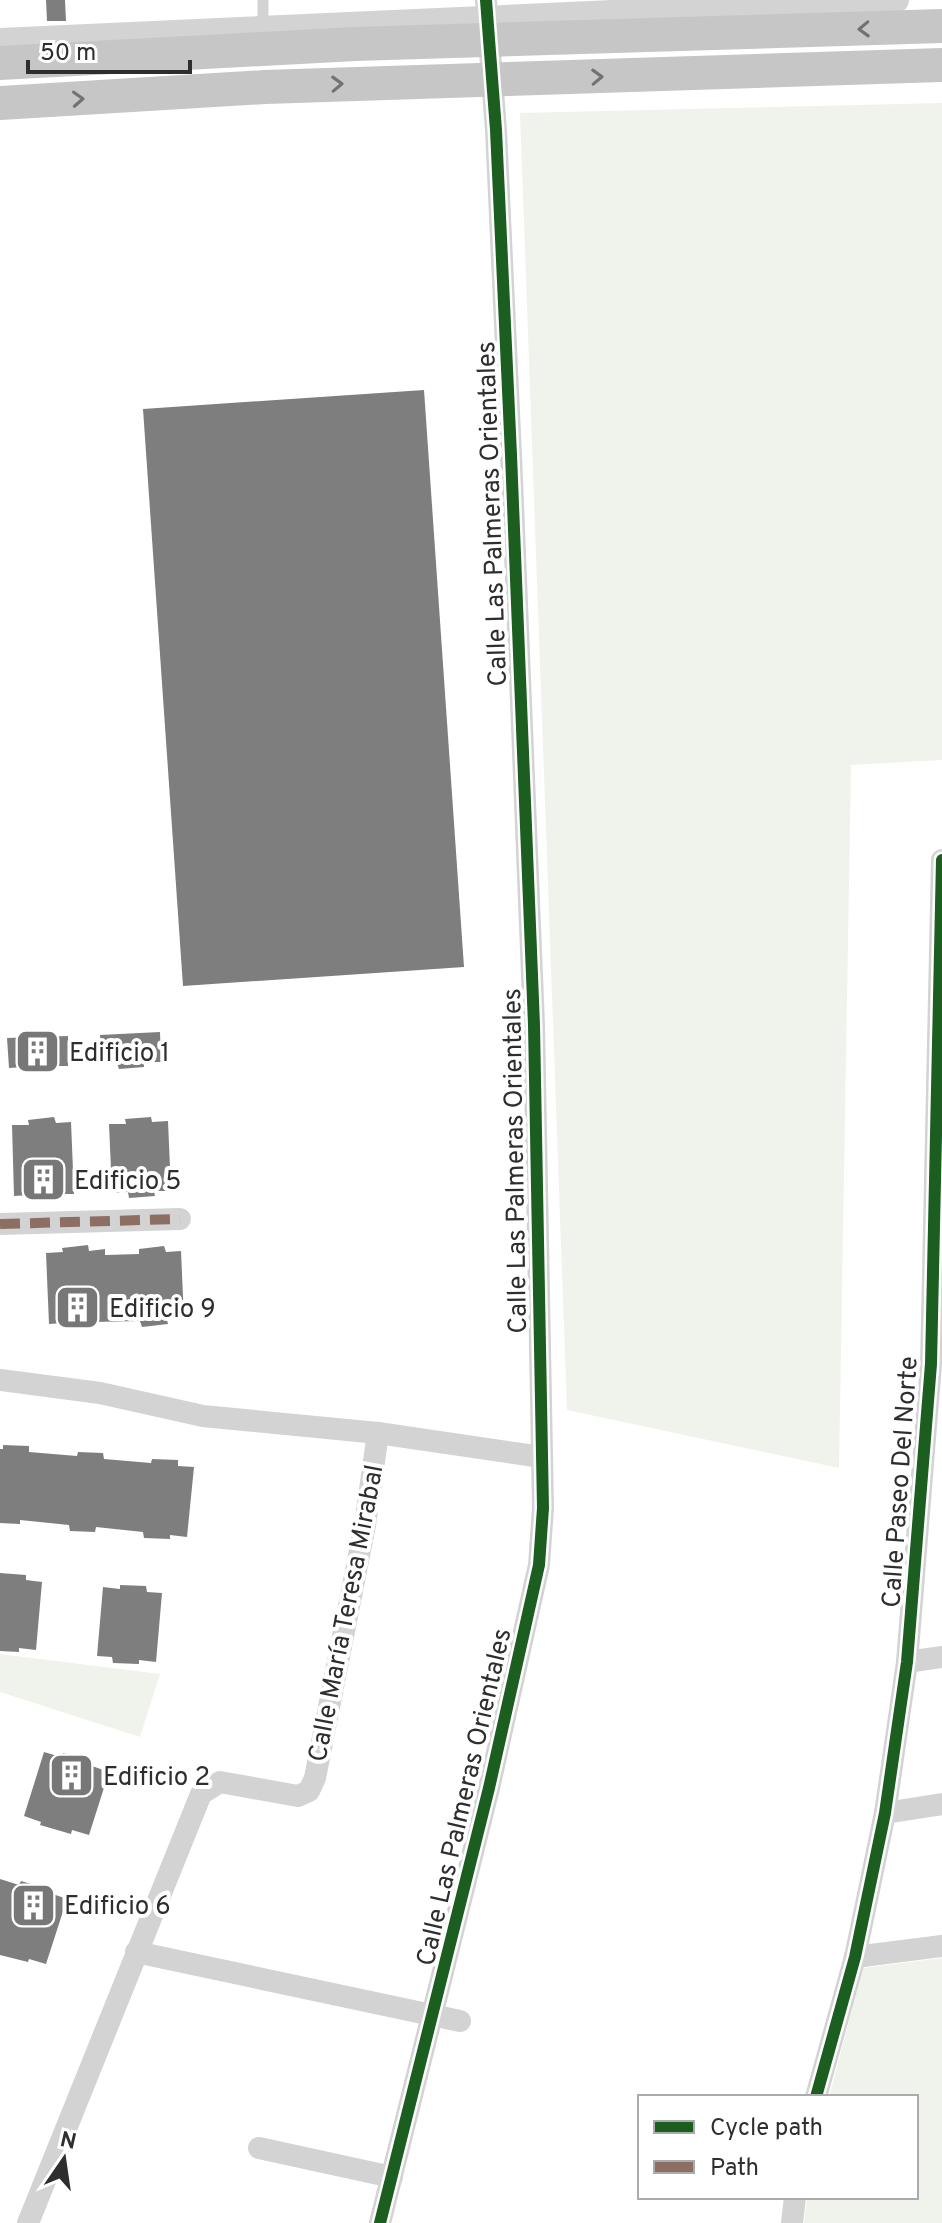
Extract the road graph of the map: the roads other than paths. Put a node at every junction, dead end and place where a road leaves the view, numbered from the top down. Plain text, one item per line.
1 (263, 0) edge
2 (896, 0) edge
3 (487, 20) edge
4 (942, 26) edge
5 (263, 30) junction
6 (0, 41) edge
7 (0, 63) edge
8 (942, 65) edge
9 (491, 80) junction
10 (0, 103) edge
11 (942, 860) edge
12 (940, 1080) edge
13 (938, 1212) edge
14 (180, 1219) dead end
15 (0, 1224) edge
16 (936, 1363) edge
17 (0, 1380) edge
18 (378, 1433) junction
19 (541, 1457) junction
20 (931, 1516) edge
21 (942, 1657) edge
22 (907, 1662) junction
23 (942, 1804) edge
24 (885, 1813) junction
25 (942, 1946) edge
26 (136, 1952) junction
27 (855, 1957) junction
28 (434, 2016) junction
29 (460, 2021) dead end
30 (817, 2095) edge
31 (259, 2148) dead end
32 (392, 2177) junction
33 (795, 2199) edge
34 (28, 2223) edge
35 (380, 2223) edge
36 (792, 2223) edge

1 - 5 lane
2 - 3 street
4 -> 3 main road
3 - 5 street
3 - 7 main road
3 - 9 street, Calle Las Palmeras Orientales
5 - 6 street
9 -> 8 main road
10 -> 9 main road
9 - 19 street, Calle Las Palmeras Orientales
11 - 12 street, Calle Paseo Del Norte
12 - 13 street, Calle Paseo Del Norte
13 - 16 street, Calle Paseo Del Norte
14 - 15 street
16 - 20 street, Calle Paseo Del Norte
17 - 18 street
18 - 19 street
18 - 26 street, Calle María Teresa Mirabal
19 - 28 street, Calle Las Palmeras Orientales
20 - 22 street, Calle Paseo Del Norte
21 - 22 street
22 - 24 street, Calle Paseo Del Norte
23 - 24 street
24 - 27 street, Calle Paseo Del Norte
25 - 27 street
26 - 28 street
26 - 34 street, Calle María Teresa Mirabal
27 - 30 street, Calle Paseo Del Norte
28 - 29 street
28 - 32 street, Calle Las Palmeras Orientales
31 - 32 street
32 - 35 street, Calle Las Palmeras Orientales
33 - 36 street

